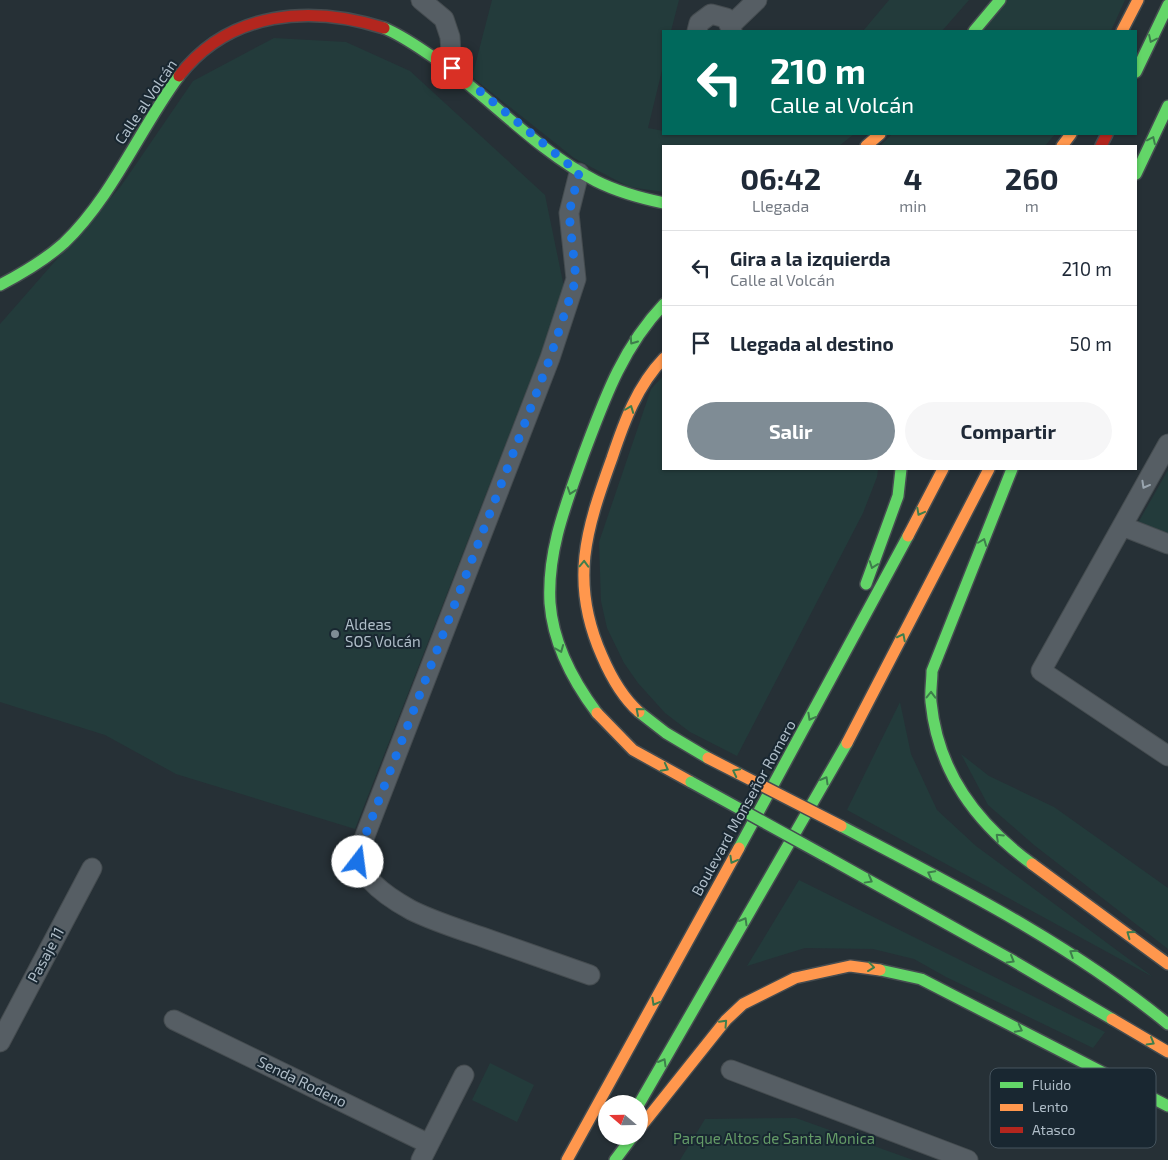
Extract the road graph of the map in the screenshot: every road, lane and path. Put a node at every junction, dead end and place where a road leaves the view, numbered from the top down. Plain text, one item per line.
1 (421, 0) edge
2 (757, 0) edge
3 (1000, 0) edge
4 (1138, 0) edge
5 (1168, 5) edge
6 (732, 28) edge
7 (697, 30) edge
8 (975, 30) edge
9 (1123, 30) edge
10 (452, 68) junction
11 (1137, 70) edge
12 (1168, 106) edge
13 (879, 135) edge
14 (867, 145) edge
15 (1137, 172) edge
16 (579, 173) junction
17 (662, 203) edge
18 (0, 285) edge
19 (662, 306) edge
20 (662, 360) edge
21 (1168, 444) edge
22 (901, 470) edge
23 (942, 470) edge
24 (988, 470) edge
25 (1012, 470) edge
26 (1122, 526) junction
27 (1168, 544) edge
28 (828, 686) junction
29 (1168, 756) edge
30 (92, 868) dead end
31 (1168, 964) edge
32 (590, 975) dead end
33 (174, 1020) dead end
34 (1168, 1024) edge
35 (0, 1042) edge
36 (1168, 1052) edge
37 (1094, 1068) edge
38 (732, 1070) dead end
39 (464, 1075) dead end
40 (644, 1095) edge
41 (1156, 1100) edge
42 (1168, 1106) edge
43 (648, 1118) edge
44 (615, 1145) edge
45 (626, 1145) edge
46 (425, 1152) edge
47 (568, 1160) edge
48 (606, 1160) edge
49 (615, 1160) edge
50 (968, 1160) edge

1 - 10 street
2 - 6 street
3 - 8 main road
4 - 9 main road
5 -> 11 main road
6 - 7 street
10 - 16 main road, Calle al Volcán
10 - 18 main road, Calle al Volcán
15 -> 12 main road
13 - 14 main road
16 - 17 main road, Calle al Volcán
16 - 32 street
19 -> 36 main road, bridge
34 -> 20 main road, bridge
21 -> 26 street
22 -> 28 main road
23 -> 28 main road, Boulevard Monseñor Romero
40 -> 24 main road
31 -> 25 main road
26 - 27 street
26 - 29 street
28 -> 47 main road, Boulevard Monseñor Romero
30 - 35 street, Pasaje 11
33 - 46 street, Senda Rodeno
43 -> 37 main road
38 - 50 street
39 - 46 street
41 -> 42 main road
44 - 48 main road
45 - 49 main road

